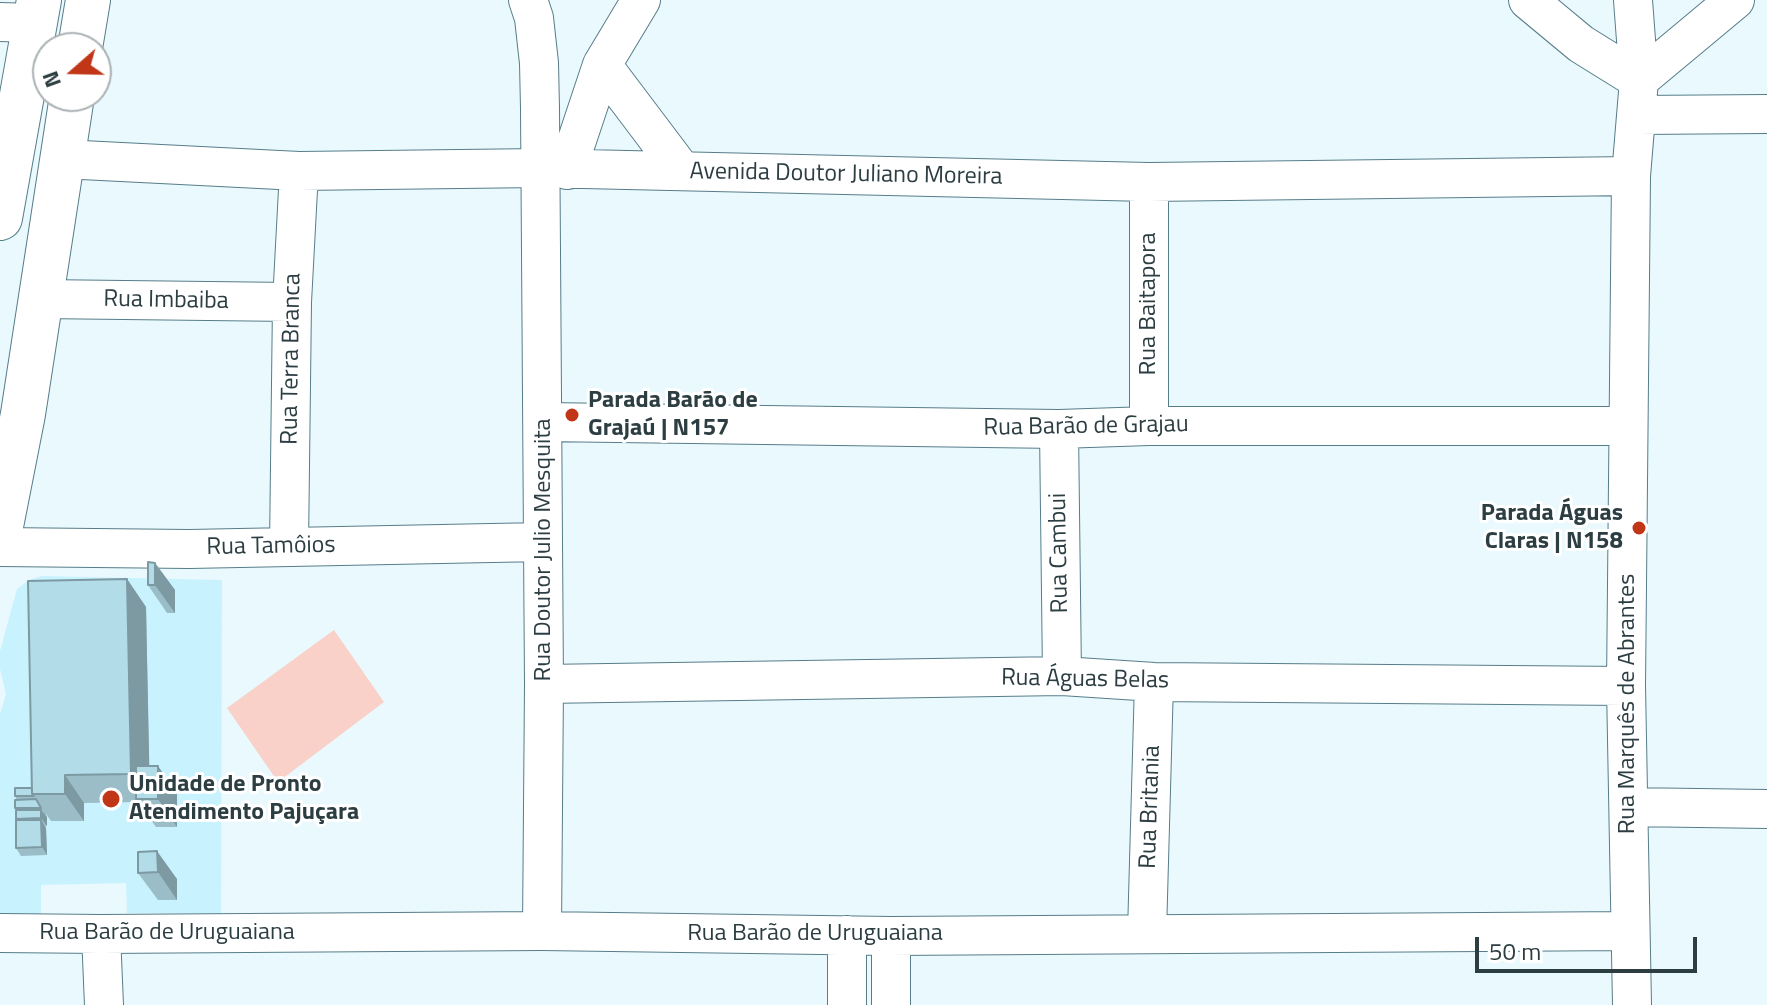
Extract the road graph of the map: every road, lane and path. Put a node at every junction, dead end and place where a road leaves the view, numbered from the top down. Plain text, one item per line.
1 (88, 0) edge
2 (528, 0) edge
3 (641, 0) edge
4 (1528, 0) edge
5 (1633, 0) edge
6 (1735, 0) edge
7 (25, 15) edge
8 (83, 32) edge
9 (602, 65) junction
10 (1638, 97) junction
11 (69, 112) edge
12 (1767, 114) edge
13 (62, 159) junction
14 (554, 169) junction
15 (299, 171) junction
16 (682, 171) junction
17 (1631, 176) junction
18 (1149, 182) junction
19 (0, 218) edge
20 (40, 299) junction
21 (292, 302) junction
22 (544, 422) junction
23 (1149, 426) junction
24 (1628, 426) junction
25 (1059, 429) junction
26 (0, 531) edge
27 (542, 542) junction
28 (0, 547) edge
29 (289, 547) junction
30 (1062, 676) junction
31 (1154, 682) junction
32 (544, 684) junction
33 (1626, 686) junction
34 (1629, 807) junction
35 (1767, 809) edge
36 (542, 931) junction
37 (1630, 931) junction
38 (0, 933) edge
39 (1147, 933) junction
40 (101, 934) junction
41 (847, 935) junction
42 (891, 936) junction
43 (104, 1005) edge
44 (847, 1005) edge
45 (891, 1005) edge
46 (1632, 1005) edge

1 - 8 main road
2 - 14 street, Rua Doutor Julio Mesquita
3 - 9 street
4 - 10 street
5 - 10 street, Rua Marquês de Abrantes
6 - 10 street
7 - 19 main road
9 - 14 street
9 - 16 street
10 - 12 street
10 - 17 street, Rua Marquês de Abrantes
11 - 13 main road
13 - 15 street, Avenida Doutor Juliano Moreira
13 - 20 main road
14 - 15 street, Avenida Doutor Juliano Moreira
14 - 16 street, Avenida Doutor Juliano Moreira
14 - 22 street, Rua Doutor Julio Mesquita
15 - 21 street, Rua Terra Branca
16 - 18 street, Avenida Doutor Juliano Moreira
17 - 18 street, Avenida Doutor Juliano Moreira
17 - 24 street, Rua Marquês de Abrantes
18 - 23 street, Rua Baitapora
20 - 21 street, Rua Imbaiba
20 - 26 main road
21 - 29 street, Rua Terra Branca
22 - 25 street, Rua Barão de Grajau
22 - 27 street, Rua Doutor Julio Mesquita
23 - 24 street, Rua Barão de Grajau
23 - 25 street, Rua Barão de Grajau
24 - 33 street, Rua Marquês de Abrantes
25 - 30 street, Rua Cambui
27 - 29 street, Rua Tamôios
27 - 32 street, Rua Doutor Julio Mesquita
28 - 29 street, Rua Tamôios
30 - 31 street, Rua Águas Belas
30 - 32 street, Rua Águas Belas
31 - 33 street, Rua Águas Belas
31 - 39 street, Rua Britania
32 - 36 street, Rua Doutor Julio Mesquita
33 - 34 street, Rua Marquês de Abrantes
34 - 35 street
34 - 37 street, Rua Marquês de Abrantes
36 - 40 street, Rua Barão de Uruguaiana
36 - 41 street, Rua Barão de Uruguaiana
37 - 39 street, Rua Barão de Uruguaiana
37 - 46 street, Rua Marquês de Abrantes
38 - 40 street, Rua Barão de Uruguaiana
39 - 42 street, Rua Barão de Uruguaiana
40 - 43 street
41 - 42 street, Rua Barão de Uruguaiana
41 - 44 street
42 - 45 street

